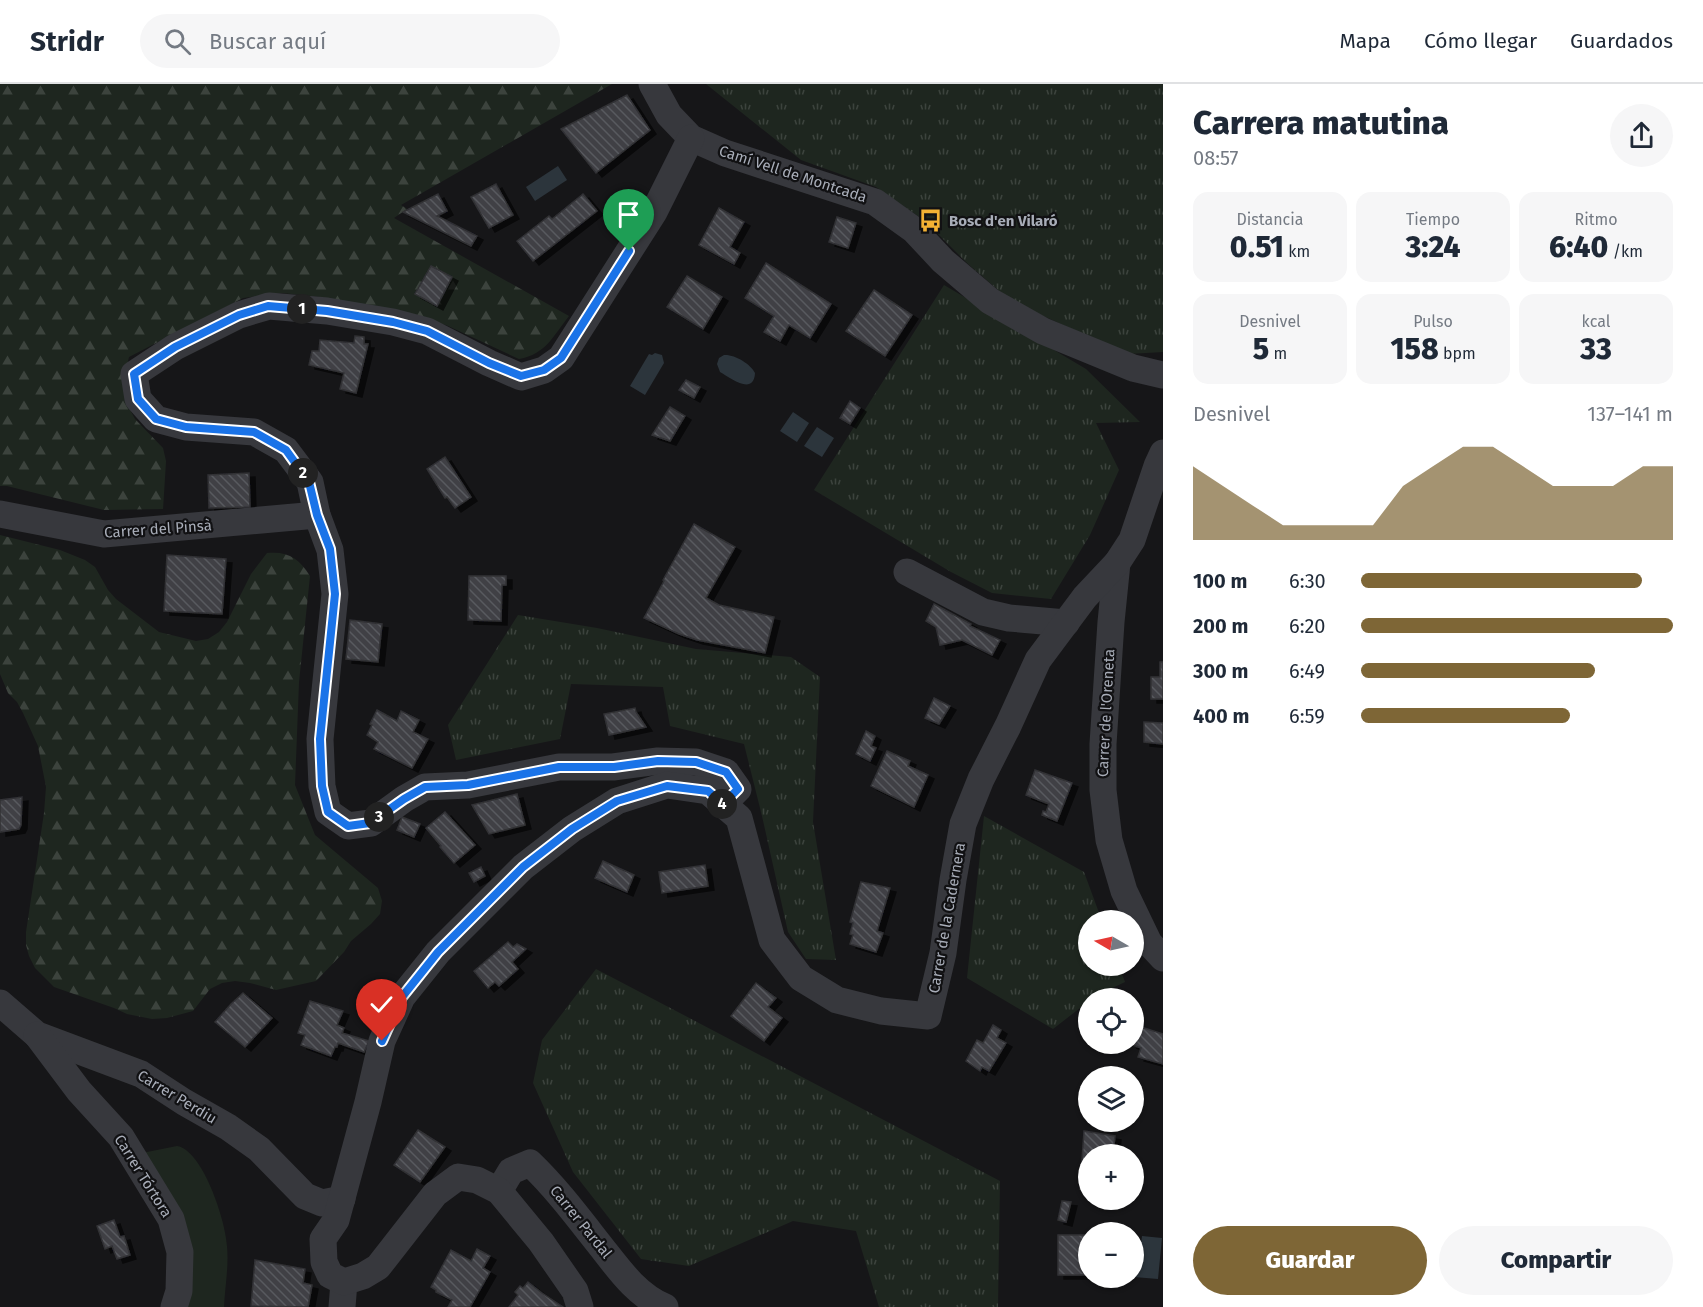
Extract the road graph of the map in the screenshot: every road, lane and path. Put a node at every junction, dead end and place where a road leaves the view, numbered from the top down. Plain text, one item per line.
1 (652, 84) edge
2 (691, 138) junction
3 (1163, 375) edge
4 (1163, 453) edge
5 (0, 514) edge
6 (317, 515) junction
7 (1117, 563) junction
8 (908, 572) dead end
9 (1066, 623) junction
10 (723, 804) junction
11 (1163, 958) edge
12 (0, 1002) edge
13 (37, 1035) junction
14 (499, 1191) junction
15 (342, 1199) junction
16 (343, 1294) edge
17 (174, 1307) edge
18 (580, 1307) edge
19 (665, 1307) edge

1 - 2 street, Camí Vell de Montcada
2 - 3 street, Camí Vell de Montcada
2 - 6 street
4 - 7 street, Carrer de la Cadernera
5 - 6 street, Carrer del Pinsà
6 - 10 street
7 - 9 street, Carrer de la Cadernera
7 - 11 street, Carrer de l'Oreneta
8 - 9 street
9 - 10 street, Carrer de la Cadernera
10 - 15 street, Carrer de la Cadernera
12 - 13 street, Carrer Perdiu
13 - 15 street, Carrer Perdiu
13 - 17 street, Carrer Tórtora
14 - 16 street, Carrer de la Cadernera
14 - 18 street, Carrer de la Cadernera
14 - 19 street, Carrer Pardal
15 - 16 street, Carrer de la Cadernera

